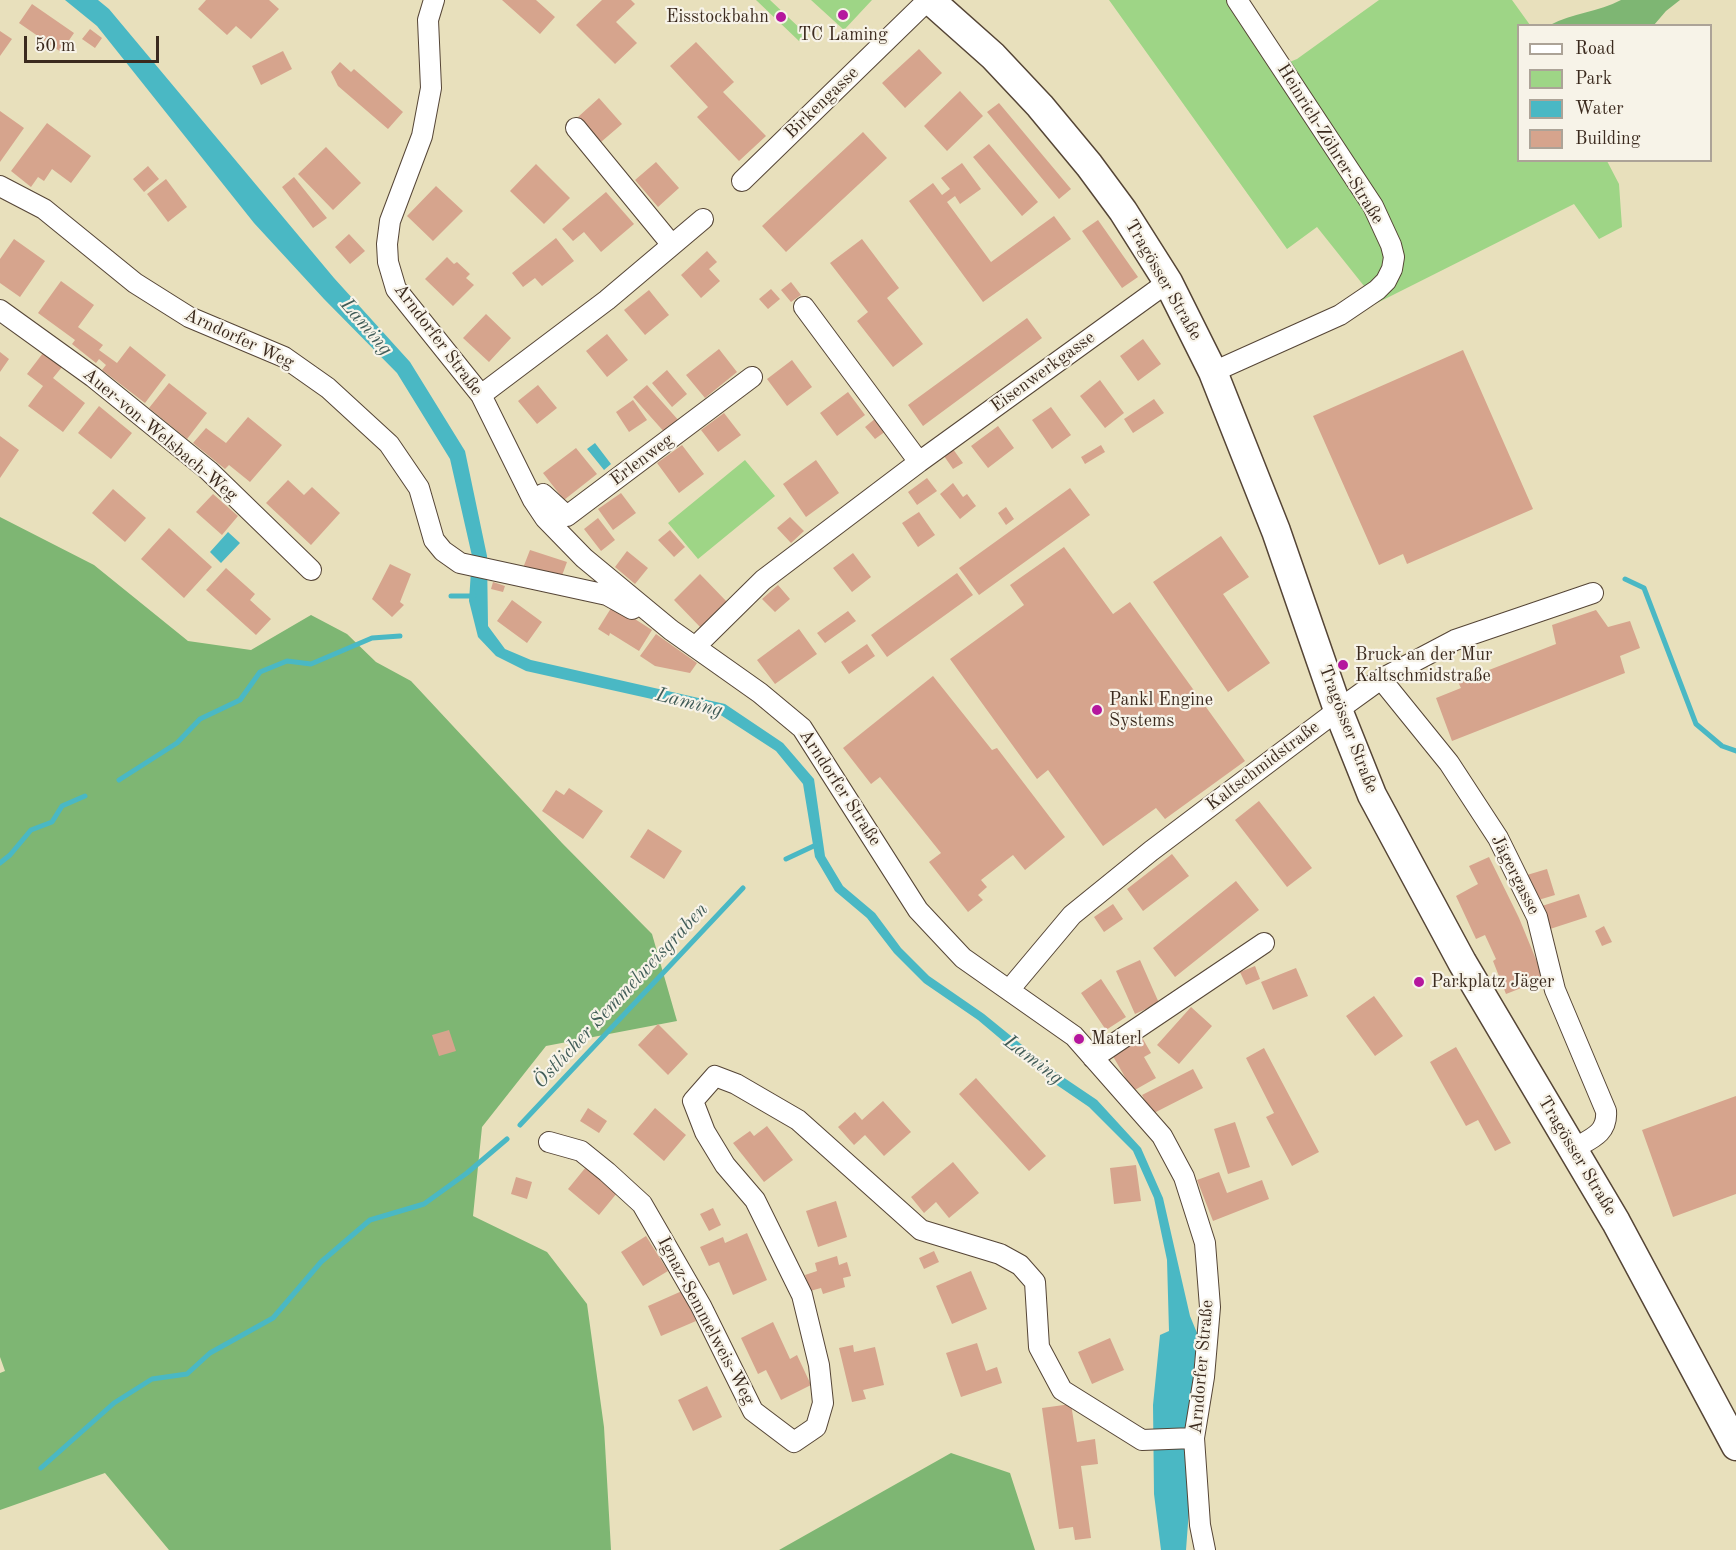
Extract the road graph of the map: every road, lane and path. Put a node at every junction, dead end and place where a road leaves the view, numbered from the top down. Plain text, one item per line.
1 (434, 0) edge
2 (929, 0) edge
3 (1237, 0) edge
4 (576, 128) dead end
5 (741, 181) dead end
6 (0, 186) edge
7 (703, 219) dead end
8 (672, 245) junction
9 (1168, 282) junction
10 (804, 307) dead end
11 (0, 310) edge
12 (1214, 372) junction
13 (752, 377) dead end
14 (481, 395) junction
15 (919, 462) junction
16 (533, 500) junction
17 (311, 570) dead end
18 (1593, 593) dead end
19 (671, 630) junction
20 (695, 647) junction
21 (1381, 679) junction
22 (1338, 710) junction
23 (1264, 943) dead end
24 (1009, 990) junction
25 (1093, 1058) junction
26 (549, 1142) dead end
27 (1573, 1149) junction
28 (1194, 1438) junction
29 (1736, 1446) edge
30 (1205, 1550) edge

1 - 14 street, Arndorfer Straße
2 - 5 street, Birkengasse
2 - 9 main road, Tragösser Straße
3 - 12 street, Heinrich-Zöhrer-Straße
4 - 8 street
6 - 19 street, Arndorfer Weg
7 - 8 street
8 - 14 street
9 - 12 main road, Tragösser Straße
9 - 15 street, Eisenwerkgasse
10 - 15 street
11 - 17 street, Auer-von-Welsbach-Weg
12 - 22 main road, Tragösser Straße
13 - 16 street, Erlenweg
14 - 16 street, Arndorfer Straße
15 - 20 street, Eisenwerkgasse
16 - 19 street, Arndorfer Straße
18 - 21 street, Kaltschmidstraße
19 - 20 street, Arndorfer Straße
20 - 24 street, Arndorfer Straße
21 - 22 street, Kaltschmidstraße
21 - 27 street, Jägergasse
22 - 24 street, Kaltschmidstraße
22 - 27 main road, Tragösser Straße
23 - 25 street
24 - 25 street, Arndorfer Straße
25 - 28 street, Arndorfer Straße
26 - 28 street, Ignaz-Semmelweis-Weg
27 - 29 main road, Tragösser Straße
28 - 30 street, Arndorfer Straße

